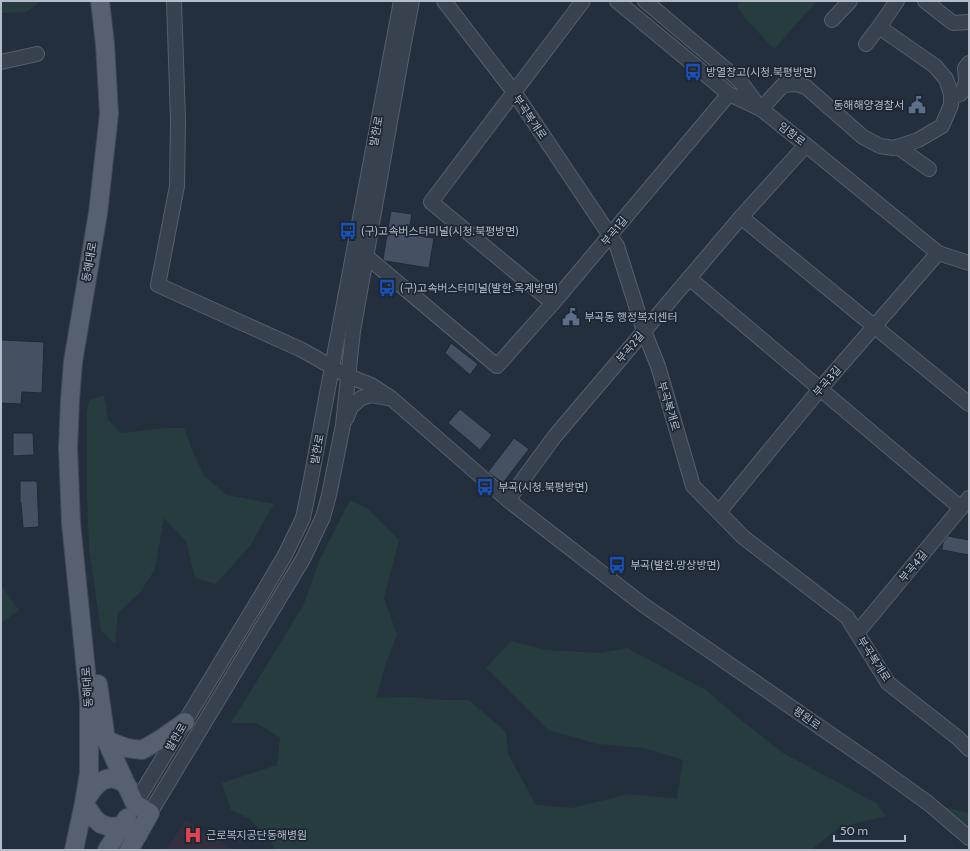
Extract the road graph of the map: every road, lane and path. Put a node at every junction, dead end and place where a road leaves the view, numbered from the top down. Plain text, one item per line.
1 (100, 1) edge
2 (174, 1) edge
3 (401, 1) edge
4 (412, 1) edge
5 (444, 1) edge
6 (583, 1) edge
7 (617, 1) edge
8 (645, 1) edge
9 (850, 1) edge
10 (897, 1) edge
11 (926, 1) edge
12 (832, 20) dead end
13 (969, 22) edge
14 (879, 27) junction
15 (866, 44) dead end
16 (37, 54) dead end
17 (1, 62) edge
18 (969, 63) edge
19 (514, 92) junction
20 (728, 94) junction
21 (951, 97) junction
22 (761, 110) junction
23 (806, 144) junction
24 (898, 147) junction
25 (929, 169) dead end
26 (741, 217) junction
27 (610, 235) junction
28 (938, 253) junction
29 (366, 256) junction
30 (969, 263) edge
31 (689, 278) junction
32 (553, 303) junction
33 (875, 326) junction
34 (644, 331) junction
35 (332, 367) junction
36 (348, 376) junction
37 (820, 389) junction
38 (391, 398) junction
39 (969, 404) edge
40 (343, 425) junction
41 (508, 500) junction
42 (965, 503) edge
43 (719, 512) junction
44 (72, 524) junction
45 (857, 633) junction
46 (185, 722) junction
47 (106, 740) junction
48 (969, 749) edge
49 (128, 787) junction
50 (84, 803) junction
51 (135, 804) junction
52 (150, 814) junction
53 (122, 826) junction
54 (969, 838) edge
55 (133, 843) edge
56 (74, 850) edge
57 (107, 850) edge

1 - 44 main road, 동해대로
2 - 35 street, 평원로
3 - 35 street, 발한로
4 - 29 street, 발한로
5 - 19 street, 부곡복개로
6 - 19 street
7 - 20 street, 임항로
8 - 22 street
9 - 12 street
10 - 14 street
11 - 13 street
14 - 15 street
14 - 21 street
16 - 17 street
18 - 21 street
19 - 27 street, 부곡복개로
19 - 32 street
20 - 22 street, 임항로
20 - 27 street, 부곡1길
21 - 24 street
22 - 23 street, 임항로
22 - 24 street
23 - 26 street, 부곡2길
23 - 28 street, 임항로
24 - 25 street
26 - 31 street, 부곡2길
26 - 33 street
27 - 32 street, 부곡1길
27 - 34 street, 부곡복개로
28 - 30 street, 임항로
28 - 33 street, 부곡3길
29 - 32 street, 부곡1길
29 - 36 street, 발한로
31 - 34 street, 부곡2길
31 - 37 street
33 - 37 street, 부곡3길
33 - 39 street
34 - 41 street, 부곡2길
34 - 43 street, 부곡복개로
35 - 36 street, 평원로
35 - 46 street, 발한로
36 - 38 street, 평원로
36 - 40 street, 발한로
37 - 42 street
37 - 43 street, 부곡3길
38 - 40 street
38 - 41 street, 평원로
40 - 52 street, 발한로
41 - 54 street, 평원로
42 - 45 street, 부곡4길
43 - 45 street, 부곡복개로
44 - 47 main road, 동해대로
44 - 50 main road, 동해대로
45 - 48 street, 부곡복개로
46 - 47 main road
46 - 51 street, 발한로
47 - 49 main road, 동해대로
49 - 50 main road
49 - 51 main road
50 - 53 main road
50 - 56 main road, 동해대로
51 - 52 main road
51 - 53 main road, 발한로
52 - 55 main road
53 - 55 main road
53 - 57 main road, 발한로

